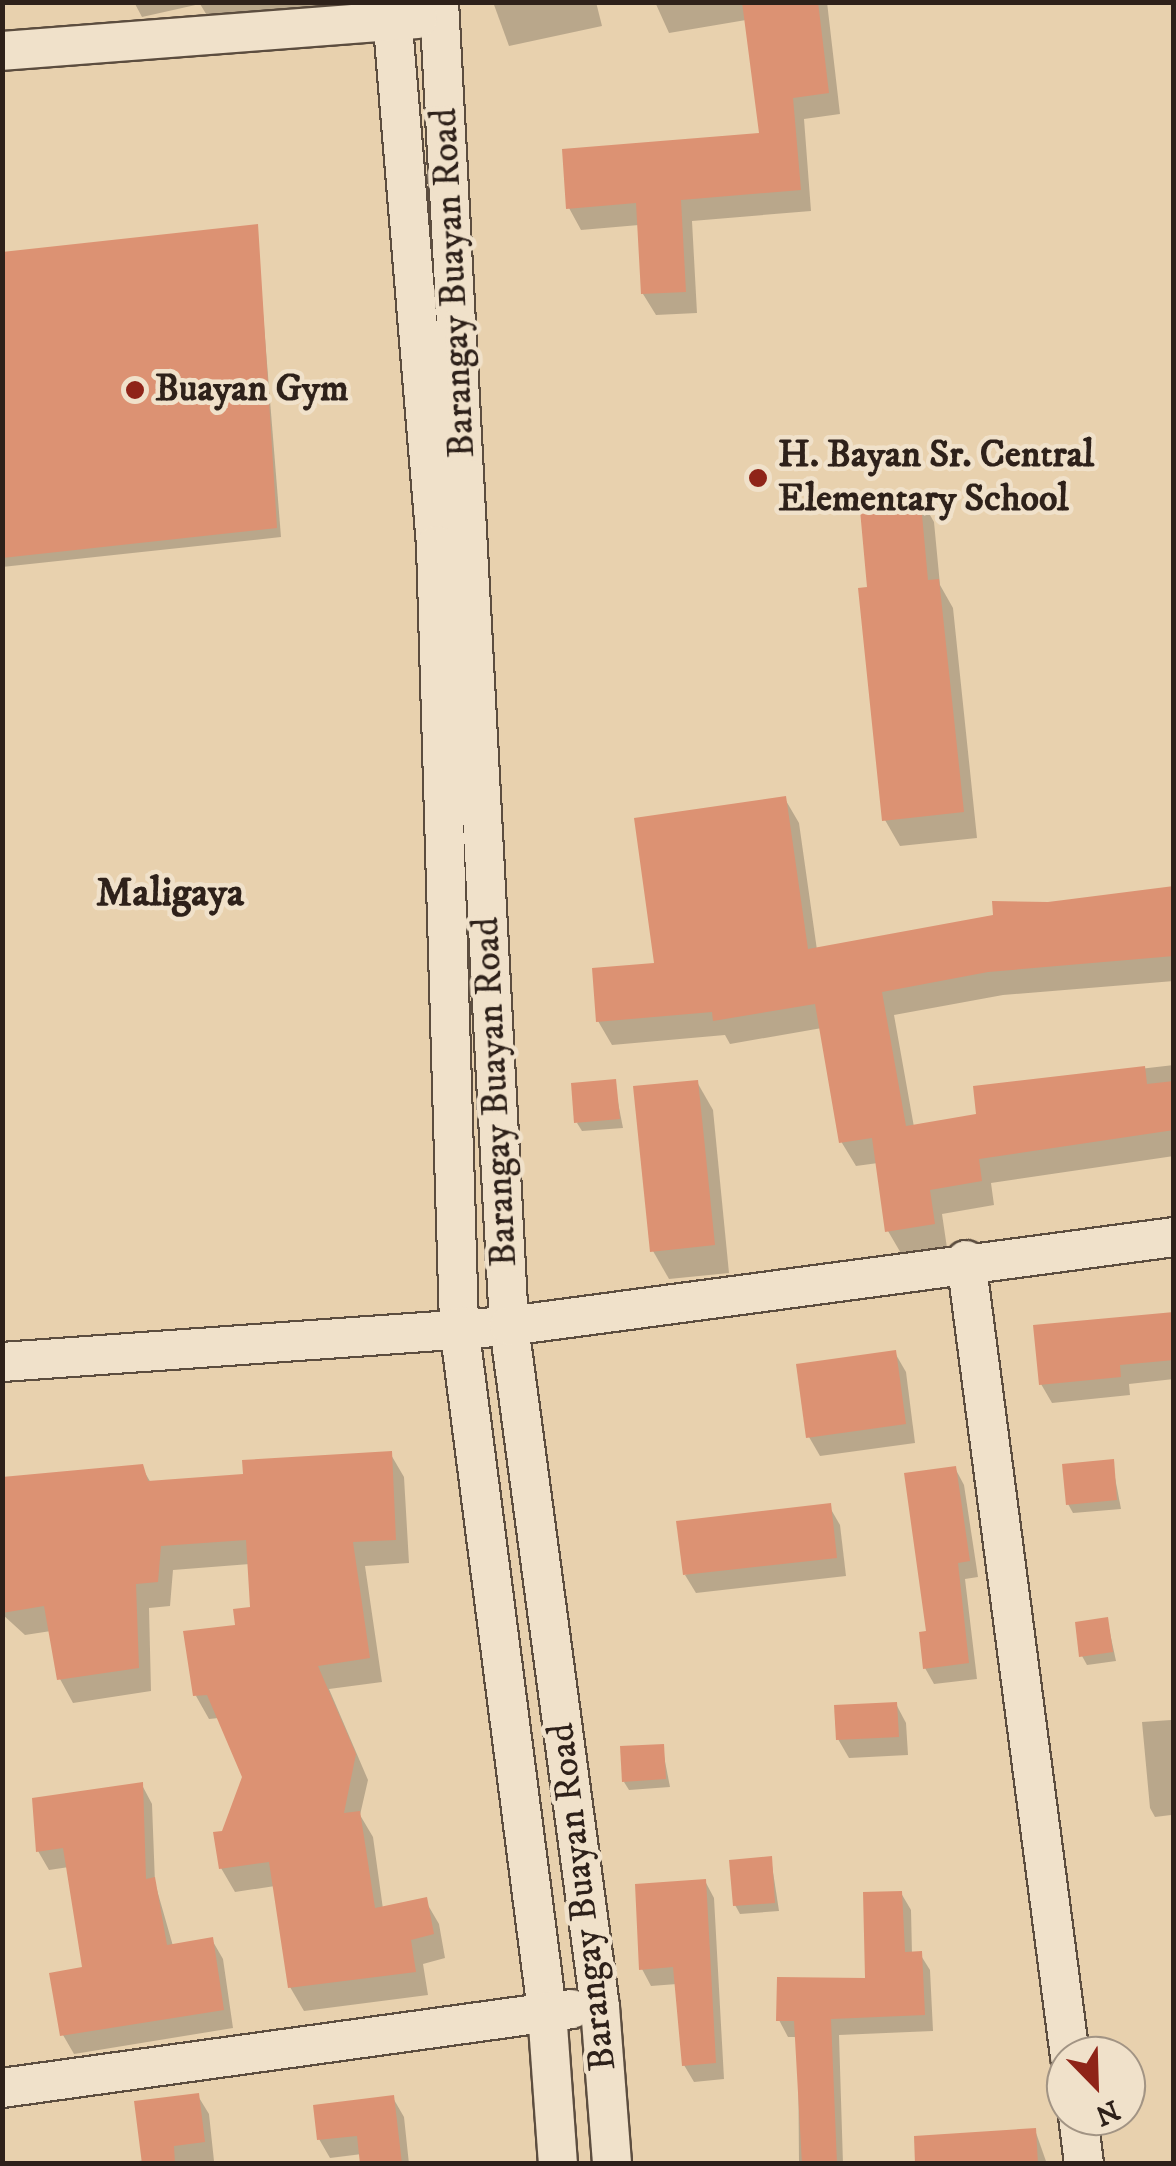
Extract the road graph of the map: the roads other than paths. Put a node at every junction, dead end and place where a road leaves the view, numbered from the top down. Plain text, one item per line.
1 (440, 9) edge
2 (391, 12) edge
3 (2, 50) edge
4 (1174, 1237) edge
5 (966, 1260) junction
6 (459, 1326) junction
7 (509, 1326) junction
8 (2, 1362) edge
9 (546, 1602) junction
10 (495, 1612) junction
11 (600, 2007) junction
12 (547, 2011) junction
13 (1067, 2036) edge
14 (2, 2088) edge
15 (1080, 2136) edge
16 (558, 2164) edge
17 (612, 2164) edge
18 (1084, 2164) edge

1 - 2 street
1 - 7 street, Barangay Buayan Road
2 - 3 street
2 - 6 street
4 - 5 street
5 - 7 street
5 - 13 street
6 - 7 street
6 - 8 street
6 - 10 street
7 - 9 street, Barangay Buayan Road
9 - 10 street
9 - 11 street, Barangay Buayan Road
10 - 12 street
11 - 12 street
11 - 17 street, Barangay Buayan Road
12 - 14 street
12 - 16 street
15 - 18 street

